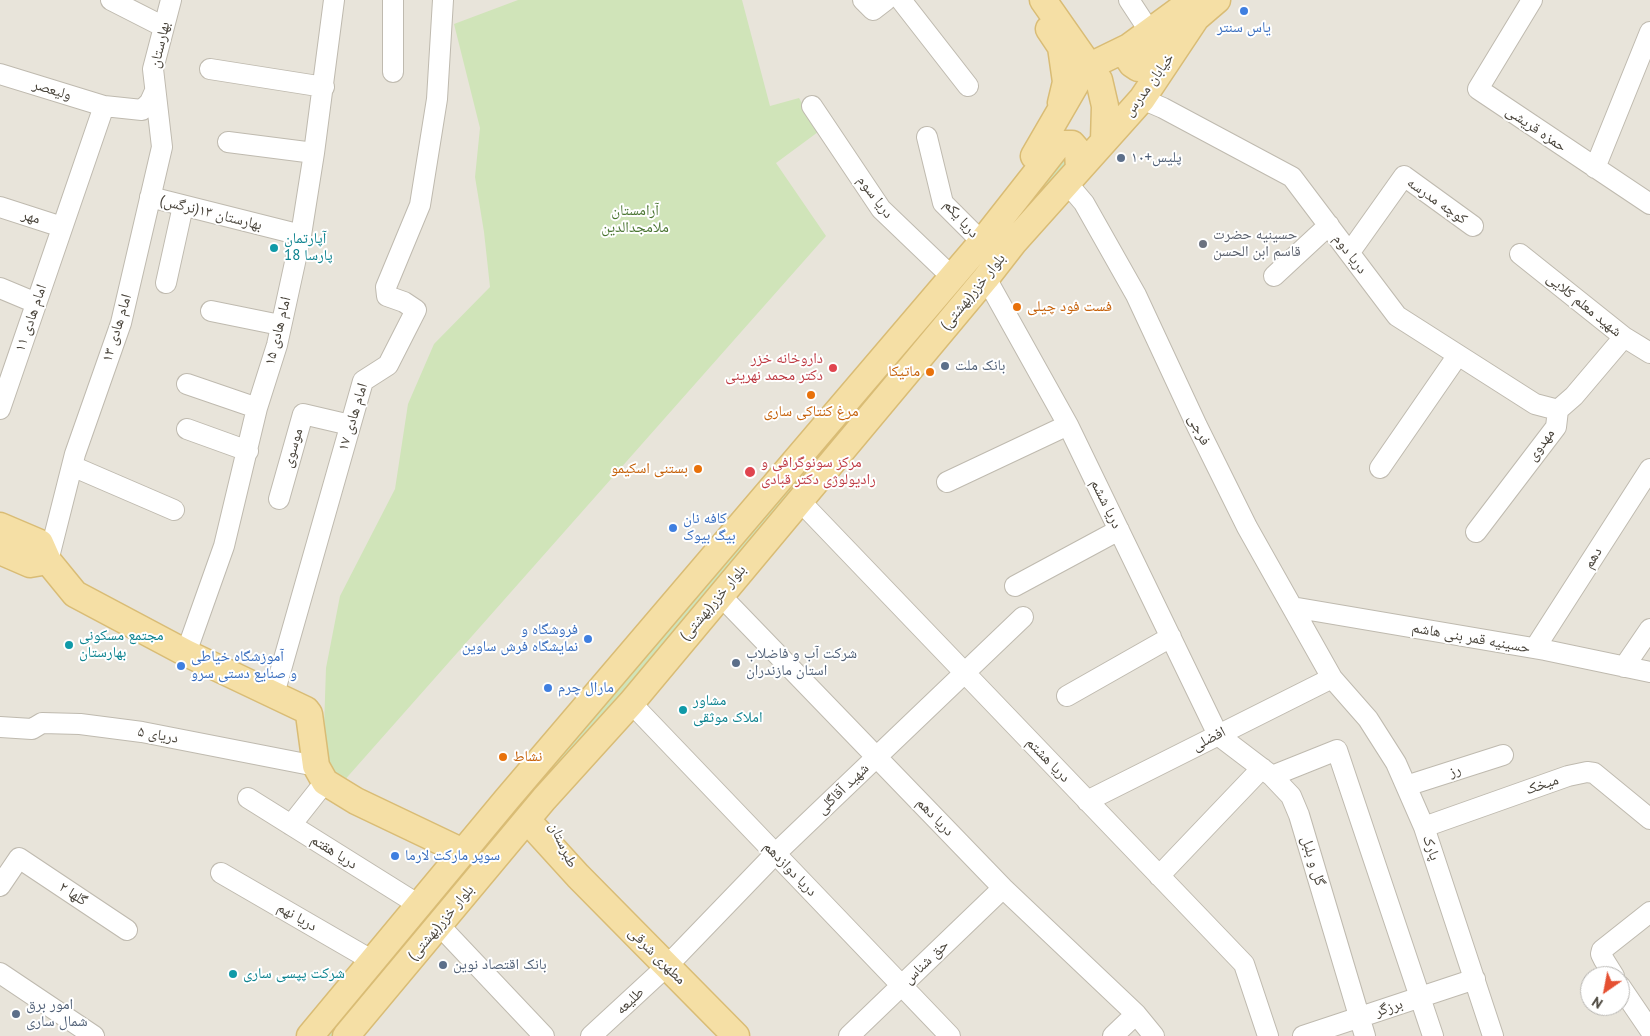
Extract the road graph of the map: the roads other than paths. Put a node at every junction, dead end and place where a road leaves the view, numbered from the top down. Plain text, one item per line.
1 (111, 0) edge
2 (171, 0) edge
3 (334, 0) edge
4 (393, 0) edge
5 (443, 0) edge
6 (863, 0) edge
7 (886, 0) edge
8 (901, 0) edge
9 (1029, 0) edge
10 (1043, 0) edge
11 (1129, 0) edge
12 (1217, 0) edge
13 (1532, 0) edge
14 (1195, 9) edge
15 (164, 27) junction
16 (1150, 32) junction
17 (1650, 32) edge
18 (1129, 47) junction
19 (1090, 66) junction
20 (210, 69) dead end
21 (393, 72) dead end
22 (0, 74) edge
23 (968, 86) dead end
24 (324, 87) junction
25 (155, 91) junction
26 (1142, 99) junction
27 (104, 106) junction
28 (812, 106) dead end
29 (1058, 118) junction
30 (926, 137) dead end
31 (1104, 141) junction
32 (228, 142) dead end
33 (314, 153) junction
34 (1595, 168) junction
35 (1073, 176) junction
36 (150, 198) junction
37 (1650, 204) edge
38 (183, 206) junction
39 (0, 208) edge
40 (1329, 225) junction
41 (1473, 226) dead end
42 (62, 227) junction
43 (301, 235) junction
44 (982, 242) junction
45 (1350, 252) junction
46 (1520, 254) dead end
47 (1274, 276) dead end
48 (952, 277) junction
49 (986, 278) junction
50 (166, 282) dead end
51 (0, 288) edge
52 (36, 303) junction
53 (211, 311) dead end
54 (280, 325) junction
55 (1624, 337) junction
56 (1650, 353) edge
57 (1458, 354) junction
58 (187, 384) dead end
59 (257, 408) junction
60 (0, 409) edge
61 (1558, 410) junction
62 (350, 425) junction
63 (1068, 425) junction
64 (186, 429) dead end
65 (248, 452) junction
66 (72, 466) junction
67 (1380, 468) dead end
68 (1650, 468) edge
69 (947, 482) dead end
70 (279, 499) dead end
71 (799, 500) junction
72 (174, 510) dead end
73 (0, 526) edge
74 (1119, 530) junction
75 (1476, 532) dead end
76 (0, 551) edge
77 (48, 561) junction
78 (1015, 586) dead end
79 (720, 595) junction
80 (1292, 607) junction
81 (1023, 617) dead end
82 (1650, 629) edge
83 (1171, 637) junction
84 (1536, 648) junction
85 (186, 653) junction
86 (1624, 666) junction
87 (1650, 672) edge
88 (964, 674) junction
89 (1332, 678) junction
90 (274, 694) junction
91 (1066, 696) dead end
92 (630, 703) junction
93 (0, 727) edge
94 (1218, 735) junction
95 (1503, 755) dead end
96 (877, 756) junction
97 (1267, 772) junction
98 (320, 774) junction
99 (1406, 786) junction
100 (248, 798) dead end
101 (507, 799) junction
102 (544, 799) junction
103 (1087, 801) junction
104 (1650, 819) edge
105 (527, 820) junction
106 (291, 825) junction
107 (1424, 827) junction
108 (463, 852) junction
109 (776, 854) junction
110 (221, 873) dead end
111 (578, 876) junction
112 (1159, 876) junction
113 (0, 886) edge
114 (1003, 888) junction
115 (419, 905) junction
116 (1650, 912) edge
117 (439, 925) junction
118 (127, 930) dead end
119 (372, 961) junction
120 (668, 965) junction
121 (1608, 966) edge
122 (0, 973) edge
123 (1475, 979) junction
124 (902, 985) junction
125 (1420, 998) junction
126 (1630, 1001) edge
127 (1136, 1014) junction
128 (1363, 1027) edge
129 (1650, 1030) edge
130 (94, 1036) edge
131 (310, 1036) edge
132 (346, 1036) edge
133 (544, 1036) edge
134 (591, 1036) edge
135 (736, 1036) edge
136 (849, 1036) edge
137 (950, 1036) edge
138 (1114, 1036) edge
139 (1154, 1036) edge
140 (1268, 1036) edge
141 (1303, 1036) edge
142 (1433, 1036) edge
143 (1493, 1036) edge

1 - 15 street
2 - 15 street, بهارستان
3 - 24 street, امام هادی ۱۵
4 - 21 street
5 - 62 street, امام هادی ۱۷
6 - 7 street
8 - 23 street
9 - 29 main road
10 - 19 main road
11 - 16 street
12 - 14 main road, خیابان مدرس
13 - 34 street, حمزه قریشی
14 - 16 main road, خیابان مدرس
14 - 18 main road
14 - 26 main road, خیابان مدرس
15 - 25 street, بهارستان
16 - 18 main road, خیابان مدرس
17 - 34 street
18 - 19 main road, خیابان مدرس
19 - 29 main road
19 - 31 main road
20 - 24 street
22 - 27 street, ولیعصر
24 - 33 street, امام هادی ۱۵
25 - 27 street, ولیعصر
25 - 36 street, امام هادی ١٣
26 - 31 main road, خیابان مدرس
26 - 40 street, دریا دوم
27 - 42 street, امام هادی ١۱
28 - 48 street, دریا سوم
29 - 44 main road
30 - 44 street, دریا یکم
31 - 35 main road, خیابان مدرس
32 - 33 street
33 - 43 street, امام هادی ۱۵
34 - 37 street, حمزه قریشی
35 - 44 main road
35 - 49 main road, بلوار خزر(بهشتی)
35 - 80 street, فرجی
36 - 38 street, بهارستان ۱۳(نرگس)
36 - 66 street, امام هادی ١٣
38 - 43 street, بهارستان ۱۳(نرگس)
38 - 50 street
39 - 42 street, مهر
40 - 45 street, دریا دوم
40 - 47 street
41 - 45 street, کوچه مدرسه
42 - 52 street, امام هادی ١۱
43 - 54 street, امام هادی ۱۵
44 - 48 main road, بلوار خزر(بهشتی)
45 - 57 street, دریا دوم
46 - 55 street, شهید معلم کلایی
48 - 101 main road, بلوار خزر(بهشتی)
49 - 63 street, دریا ششم
49 - 71 main road, بلوار خزر(بهشتی)
51 - 52 street
52 - 60 street, امام هادی ١۱
53 - 54 street
54 - 59 street, امام هادی ۱۵
55 - 56 street, شهید معلم کلایی
55 - 61 street, مهدوی
57 - 61 street, دریا دوم
57 - 67 street
58 - 59 street
59 - 65 street, امام هادی ۱۵
61 - 75 street, مهدوی
62 - 70 street, موسوی
62 - 90 street, امام هادی ۱۷
63 - 69 street
63 - 74 street, دریا ششم
64 - 65 street
65 - 85 street, امام هادی ۱۵
66 - 72 street
66 - 77 street, امام هادی ١٣
68 - 84 street, دهم
71 - 79 main road, بلوار خزر(بهشتی)
71 - 88 street, دریا هشتم
73 - 77 main road
74 - 78 street
74 - 83 street, دریا ششم
76 - 77 main road
77 - 85 main road
79 - 92 main road, بلوار خزر(بهشتی)
79 - 96 street, دریا دهم
80 - 84 street, حسینیه قمر بنی هاشم
80 - 89 street, فرجی
81 - 88 street, شهید آقاگلی
82 - 86 street
83 - 91 street
83 - 94 street, دریا ششم
84 - 86 street, حسینیه قمر بنی هاشم
85 - 90 main road
86 - 87 street, حسینیه قمر بنی هاشم
88 - 96 street, شهید آقاگلی
88 - 103 street, دریا هشتم
89 - 94 street, افضلی
89 - 99 street, پارک
90 - 98 main road
92 - 102 main road, بلوار خزر(بهشتی)
92 - 109 street, دریا دوازدهم
93 - 98 street, دریای ۵
94 - 97 street, گل و بلبل
94 - 103 street, افضلی
95 - 99 street, رز
96 - 109 street, شهید آقاگلی
96 - 114 street, دریا دهم
97 - 112 street
97 - 125 street
97 - 128 street, گل و بلبل
98 - 106 street
98 - 108 main road
99 - 107 street, پارک
100 - 106 street, دریا هقتم
101 - 105 street
101 - 108 main road, بلوار خزر(بهشتی)
102 - 105 main road, بلوار خزر(بهشتی)
102 - 111 main road, طبرستان
103 - 112 street, دریا هشتم
104 - 107 street, میخک
105 - 111 main road, طبرستان
105 - 117 main road, بلوار خزر(بهشتی)
106 - 115 street, دریا هقتم
107 - 123 street, پارک
108 - 115 main road, بلوار خزر(بهشتی)
109 - 120 street, شهید آقاگلی
109 - 124 street, دریا دوازدهم
110 - 119 street, دریا نهم
111 - 120 main road, مطهری شرقی
112 - 140 street, دریا هشتم
113 - 118 street, گلها ۲
114 - 124 street, حق شناس
114 - 127 street, دریا دهم
115 - 119 main road, بلوار خزر(بهشتی)
116 - 121 street
117 - 132 main road, بلوار خزر(بهشتی)
117 - 133 street
119 - 131 main road, بلوار خزر(بهشتی)
120 - 134 street, طلیعه
120 - 135 main road, مطهری شرقی
122 - 130 street
123 - 125 street, برزگر
123 - 143 street, پارک
124 - 136 street, حق شناس
124 - 137 street, دریا دوازدهم
125 - 128 street, برزگر
125 - 142 street
126 - 129 street
127 - 138 street
127 - 139 street, دریا دهم
128 - 141 street, برزگر

